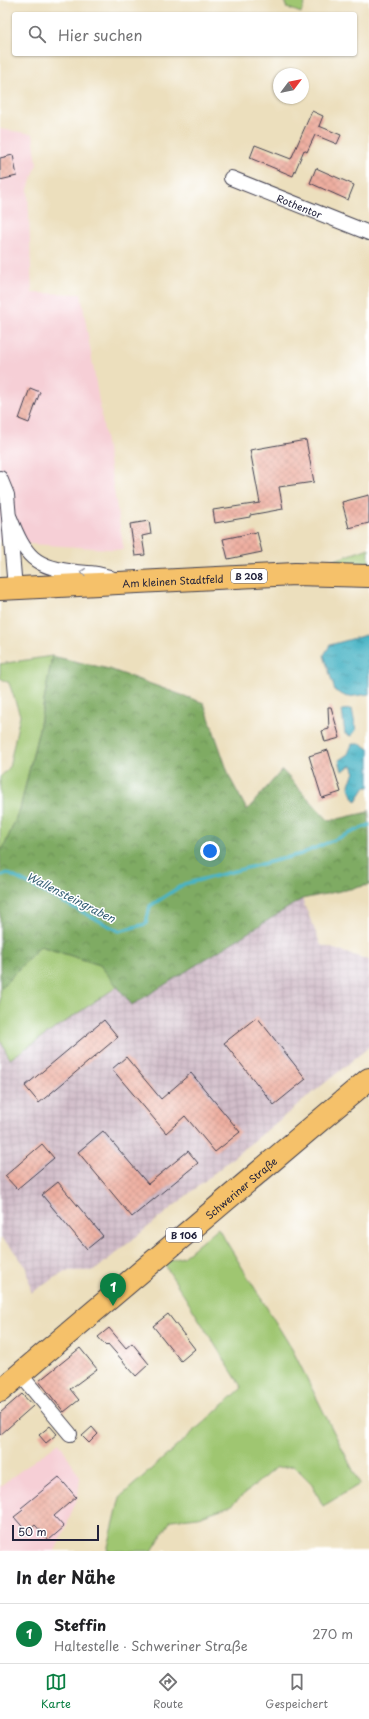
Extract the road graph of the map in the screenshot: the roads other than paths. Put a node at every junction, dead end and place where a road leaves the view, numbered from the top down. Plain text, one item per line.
1 (231, 178) dead end
2 (369, 233) edge
3 (0, 478) edge
4 (10, 518) junction
5 (369, 576) edge
6 (120, 582) junction
7 (7, 589) edge
8 (369, 1079) edge
9 (20, 1374) junction
10 (0, 1391) edge
11 (70, 1434) dead end

1 - 2 street, Rothentor
3 - 4 street
6 -> 4 street
4 - 7 street
5 - 6 main road, Am kleinen Stadtfeld / B 208
6 - 7 main road, Am kleinen Stadtfeld / B 208
8 - 9 main road, Schweriner Straße / B 106
9 - 10 main road, Schweriner Straße / B 106
9 - 11 street

